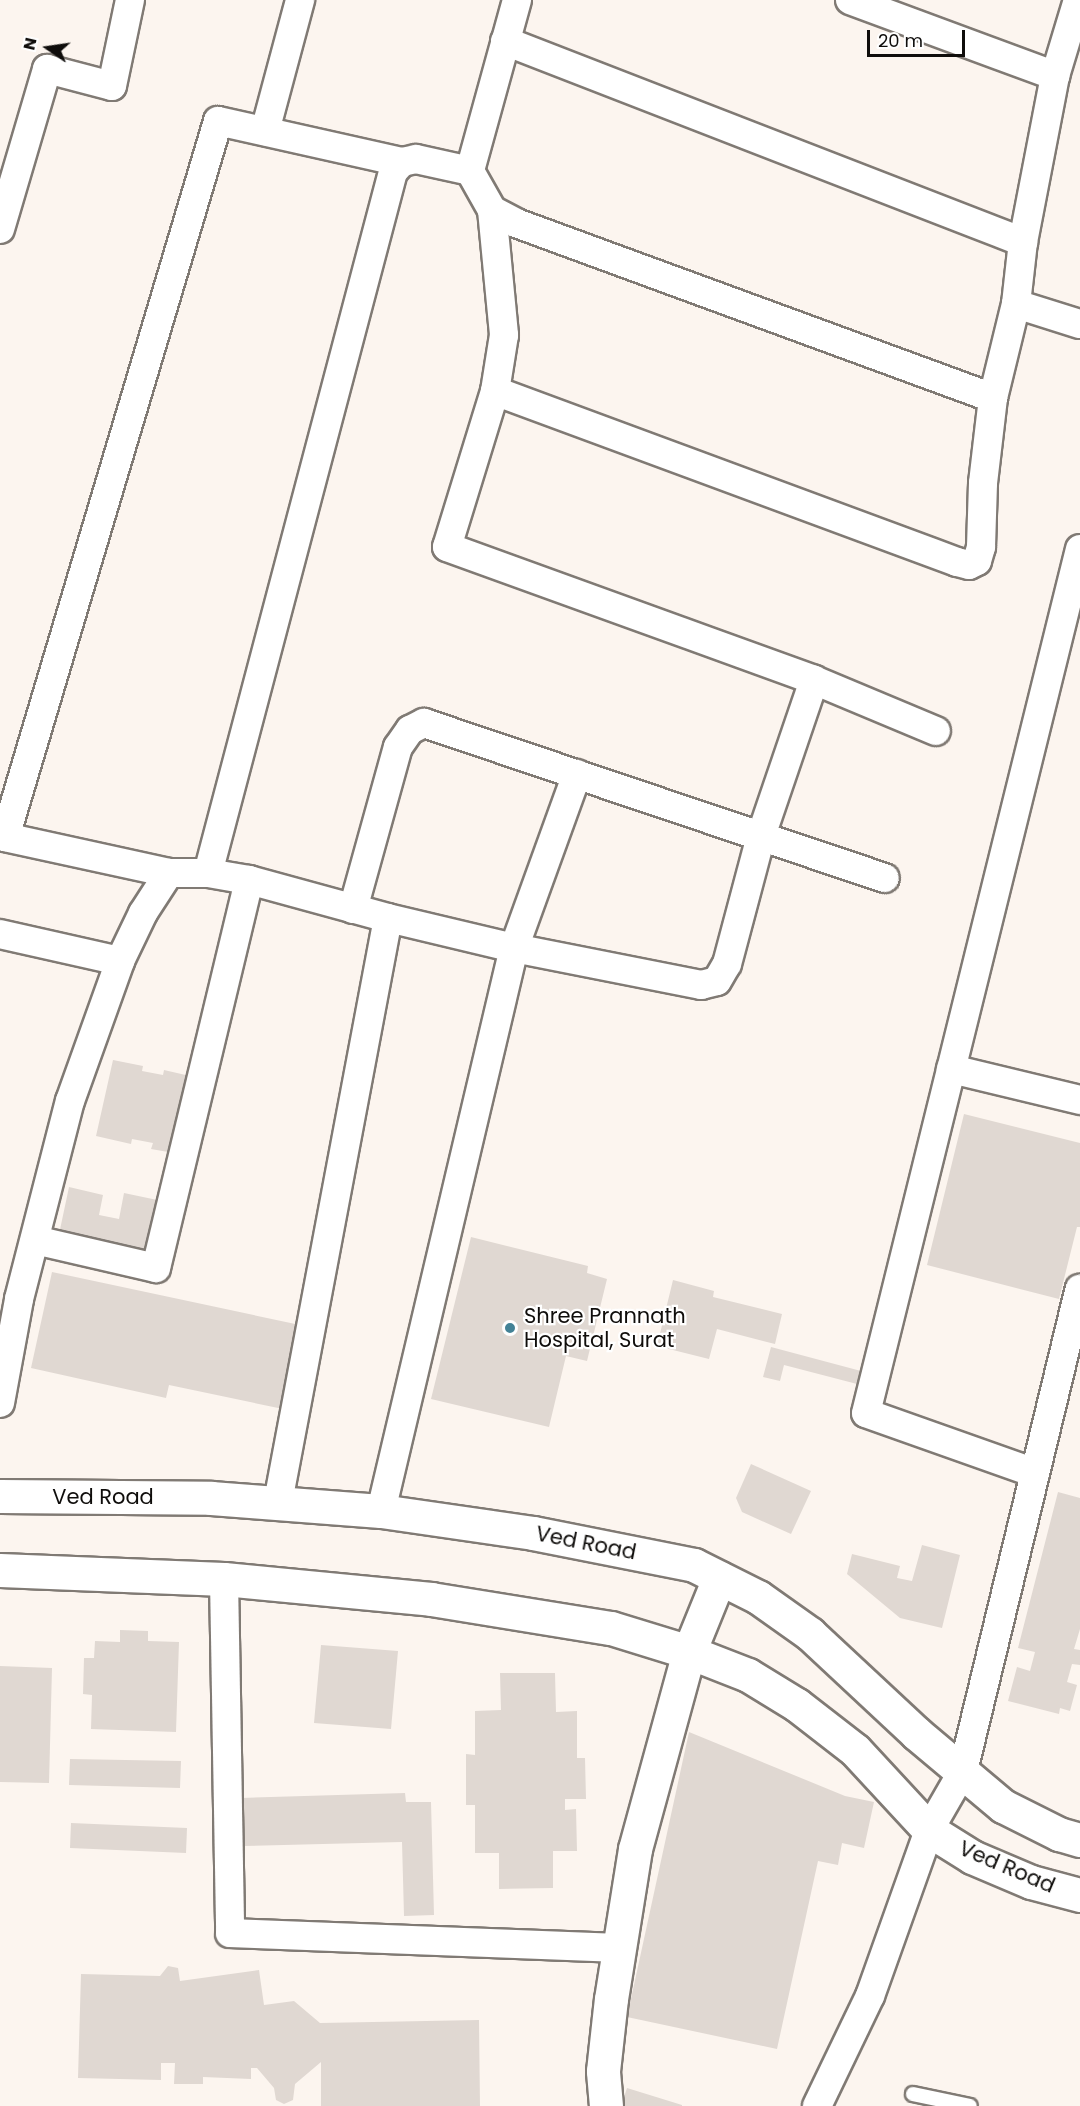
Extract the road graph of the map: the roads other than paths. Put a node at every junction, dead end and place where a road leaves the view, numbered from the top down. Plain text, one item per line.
1 (130, 0) edge
2 (300, 0) edge
3 (517, 0) edge
4 (850, 0) edge
5 (1078, 0) edge
6 (505, 41) junction
7 (1055, 76) junction
8 (265, 131) junction
9 (402, 162) junction
10 (470, 171) junction
11 (492, 210) junction
12 (0, 229) edge
13 (1023, 242) junction
14 (1016, 304) junction
15 (1080, 324) edge
16 (495, 391) junction
17 (993, 398) junction
18 (1080, 549) edge
19 (814, 680) junction
20 (936, 731) dead end
21 (577, 774) junction
22 (761, 836) junction
23 (3, 837) edge
24 (168, 873) junction
25 (208, 873) junction
26 (885, 878) dead end
27 (249, 879) junction
28 (353, 909) junction
29 (388, 918) junction
30 (0, 934) edge
31 (514, 948) junction
32 (120, 961) junction
33 (951, 1069) junction
34 (1080, 1100) edge
35 (34, 1240) junction
36 (1080, 1289) edge
37 (10, 1296) edge
38 (1068, 1389) edge
39 (0, 1403) edge
40 (1035, 1473) junction
41 (0, 1496) edge
42 (278, 1502) junction
43 (381, 1511) junction
44 (0, 1570) edge
45 (718, 1578) junction
46 (224, 1579) junction
47 (689, 1652) junction
48 (963, 1771) junction
49 (929, 1830) junction
50 (1080, 1840) edge
51 (1080, 1895) edge
52 (619, 1948) junction
53 (913, 2094) dead end
54 (606, 2106) edge
55 (817, 2106) edge
56 (970, 2106) edge

1 - 12 street
2 - 8 street
3 - 6 street
4 - 7 street
5 - 7 street
6 - 10 street
6 - 13 street
7 - 13 street
8 - 9 street
8 - 23 street
9 - 10 street
9 - 25 street
10 - 11 street
11 - 16 street
11 - 17 street
13 - 14 street
14 - 15 street
14 - 17 street
16 - 17 street
16 - 19 street
18 - 33 street
19 - 20 street
19 - 22 street
21 - 22 street
21 - 28 street
21 - 31 street
22 - 26 street
22 - 31 street
23 - 24 street
24 - 25 street
24 - 32 street
25 - 27 street
27 - 28 street
27 - 35 street
28 - 29 street
29 - 31 street
29 - 42 street
30 - 32 street
31 - 43 street
32 - 35 street
33 - 34 street
33 - 40 street
35 - 37 street
36 - 38 street
37 - 39 street
38 - 40 street
40 - 48 street
41 - 42 main road, Ved Road
42 - 43 main road, Ved Road
43 - 45 main road, Ved Road
44 - 46 main road, Ved Road
45 - 47 main road
45 - 48 main road, Ved Road
46 - 47 main road, Ved Road
46 - 52 street
47 - 49 main road, Ved Road
47 - 52 main road
48 - 49 street
48 - 50 main road, Ved Road
49 - 51 main road, Ved Road
49 - 55 street
52 - 54 main road
53 - 56 lane

